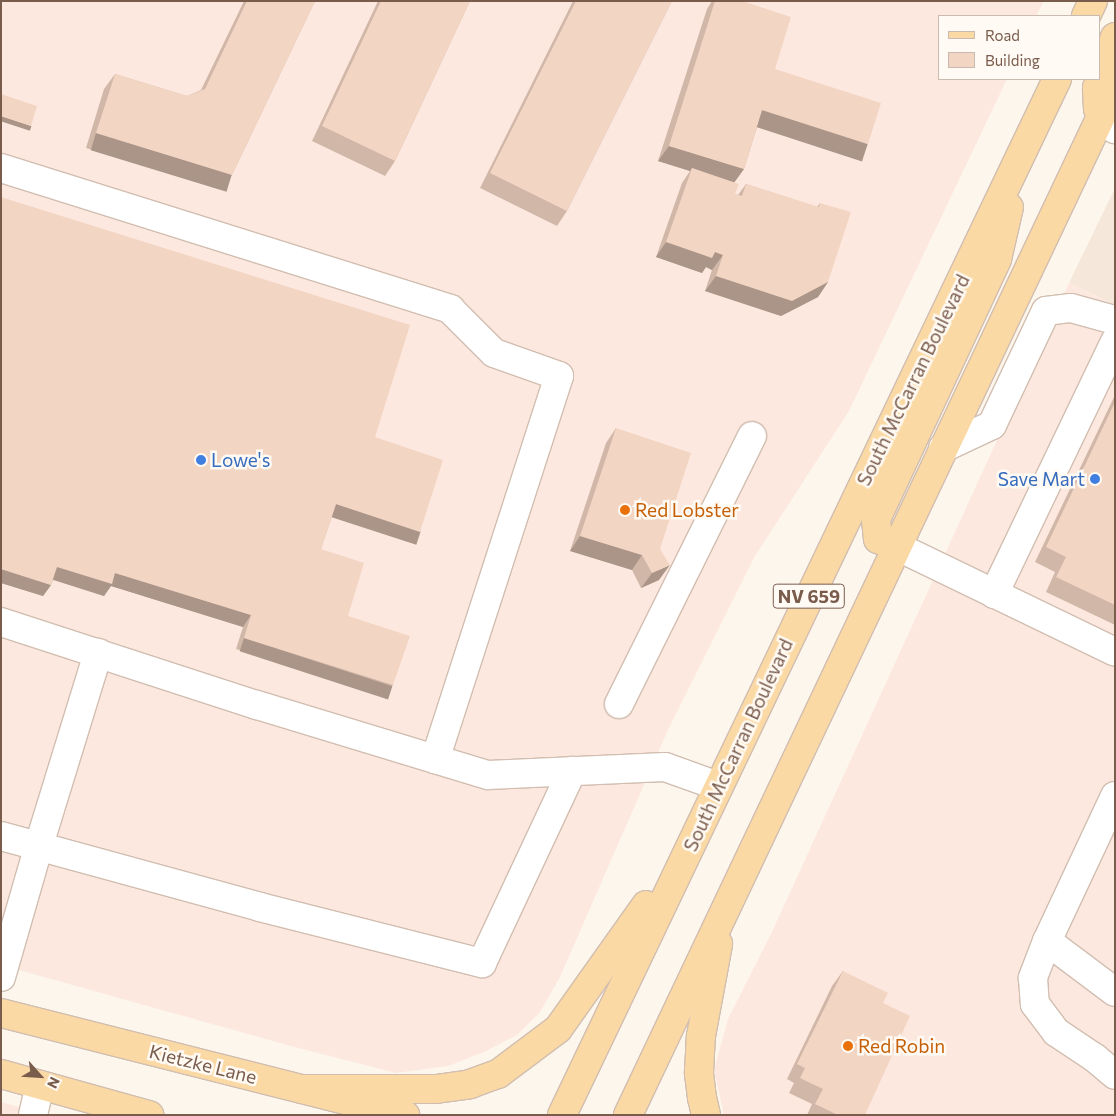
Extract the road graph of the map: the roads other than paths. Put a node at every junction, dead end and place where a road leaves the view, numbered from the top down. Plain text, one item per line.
1 (1093, 1) edge
2 (1086, 15) edge
3 (1115, 37) edge
4 (1101, 77) edge
5 (1057, 80) edge
6 (1100, 80) edge
7 (1115, 87) edge
8 (1107, 125) edge
9 (1022, 154) junction
10 (1, 168) edge
11 (1115, 320) edge
12 (1115, 342) edge
13 (752, 436) dead end
14 (943, 448) junction
15 (896, 546) junction
16 (994, 594) junction
17 (1, 622) edge
18 (1115, 652) edge
19 (98, 653) junction
20 (620, 704) dead end
21 (435, 759) junction
22 (572, 771) junction
23 (1115, 796) edge
24 (713, 798) junction
25 (1, 836) edge
26 (39, 846) junction
27 (724, 908) junction
28 (1047, 941) junction
29 (1, 978) edge
30 (1115, 992) edge
31 (1, 1013) edge
32 (1, 1074) edge
33 (1115, 1075) edge
34 (40, 1085) junction
35 (302, 1089) junction
36 (33, 1115) edge
37 (149, 1115) edge
38 (406, 1115) edge
39 (562, 1115) edge
40 (628, 1115) edge
41 (706, 1115) edge

1 - 2 main road
3 - 4 main road
5 - 9 main road, South McCarran Boulevard / NV 659
6 - 8 main road
7 - 8 main road, NV 659
8 - 14 main road, NV 659
9 - 15 main road
9 - 24 main road, South McCarran Boulevard / NV 659
10 - 21 lane
11 - 14 lane
12 - 16 lane
13 - 20 lane
14 - 15 main road, NV 659
15 - 16 lane
15 - 27 main road, NV 659
16 - 18 lane
17 - 19 lane
19 - 21 lane
19 - 26 lane
21 - 22 lane
22 - 24 lane
22 - 26 lane
23 - 28 lane
24 - 35 main road
24 - 39 main road, South McCarran Boulevard / NV 659
25 - 26 lane
26 - 29 lane
27 - 40 main road, NV 659
27 - 41 main road
28 - 30 lane
28 - 33 lane
31 - 35 main road, Kietzke Lane
32 - 34 main road
34 - 36 lane
34 - 37 main road
35 - 38 main road, Kietzke Lane

